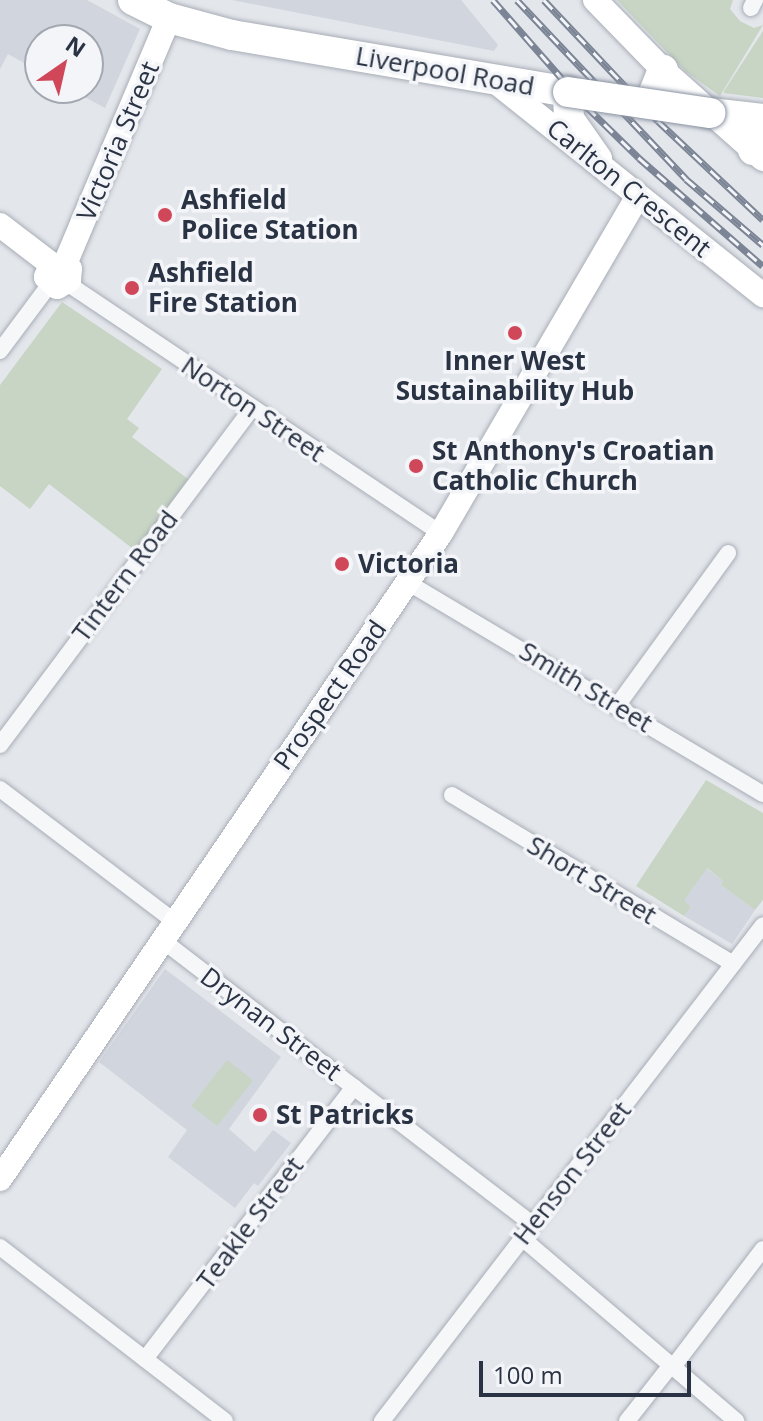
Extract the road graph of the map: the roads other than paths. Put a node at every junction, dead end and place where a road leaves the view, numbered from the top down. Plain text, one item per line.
1 (133, 0) edge
2 (595, 0) edge
3 (169, 18) junction
4 (496, 82) junction
5 (655, 89) junction
6 (568, 92) junction
7 (710, 113) junction
8 (763, 119) edge
9 (760, 149) edge
10 (597, 159) junction
11 (637, 197) junction
12 (0, 225) edge
13 (58, 274) junction
14 (763, 295) edge
15 (0, 351) edge
16 (252, 408) junction
17 (441, 533) junction
18 (728, 553) dead end
19 (407, 582) junction
20 (617, 706) junction
21 (0, 745) edge
22 (0, 789) edge
23 (763, 794) edge
24 (452, 795) dead end
25 (763, 925) edge
26 (168, 931) junction
27 (733, 964) junction
28 (354, 1087) junction
29 (0, 1179) edge
30 (527, 1231) junction
31 (0, 1247) edge
32 (763, 1249) edge
33 (145, 1359) junction
34 (672, 1366) junction
35 (225, 1421) edge
36 (382, 1421) edge
37 (627, 1421) edge
38 (736, 1421) edge

1 - 3 highway, Liverpool Road
2 - 5 street
3 - 4 highway, Liverpool Road
3 - 13 street, Victoria Street
4 - 6 highway, Liverpool Road
4 - 10 street, Carlton Crescent
5 - 6 highway, Liverpool Road, bridge
5 - 7 highway, Liverpool Road, bridge
6 - 10 highway
7 - 8 highway, Liverpool Road
7 - 9 street
10 - 11 street, Carlton Crescent
11 - 14 street, Carlton Crescent
11 - 17 street, Prospect Road
12 - 13 street, Norton Street
13 - 15 street, Victoria Street
13 - 16 street, Norton Street
16 - 17 street, Norton Street
16 - 21 street, Tintern Road
17 - 19 street, Prospect Road
18 - 20 street
19 - 20 street, Smith Street
19 - 26 street, Prospect Road
20 - 23 street, Smith Street
22 - 26 street, Drynan Street
24 - 27 street, Short Street
25 - 27 street, Henson Street
26 - 28 street, Drynan Street
26 - 29 street, Prospect Road
27 - 30 street, Henson Street
28 - 30 street, Drynan Street
28 - 33 street, Teakle Street
30 - 34 street, Drynan Street
30 - 36 street, Henson Street
31 - 33 street
32 - 34 street
33 - 35 street
34 - 37 street
34 - 38 street, Drynan Street

